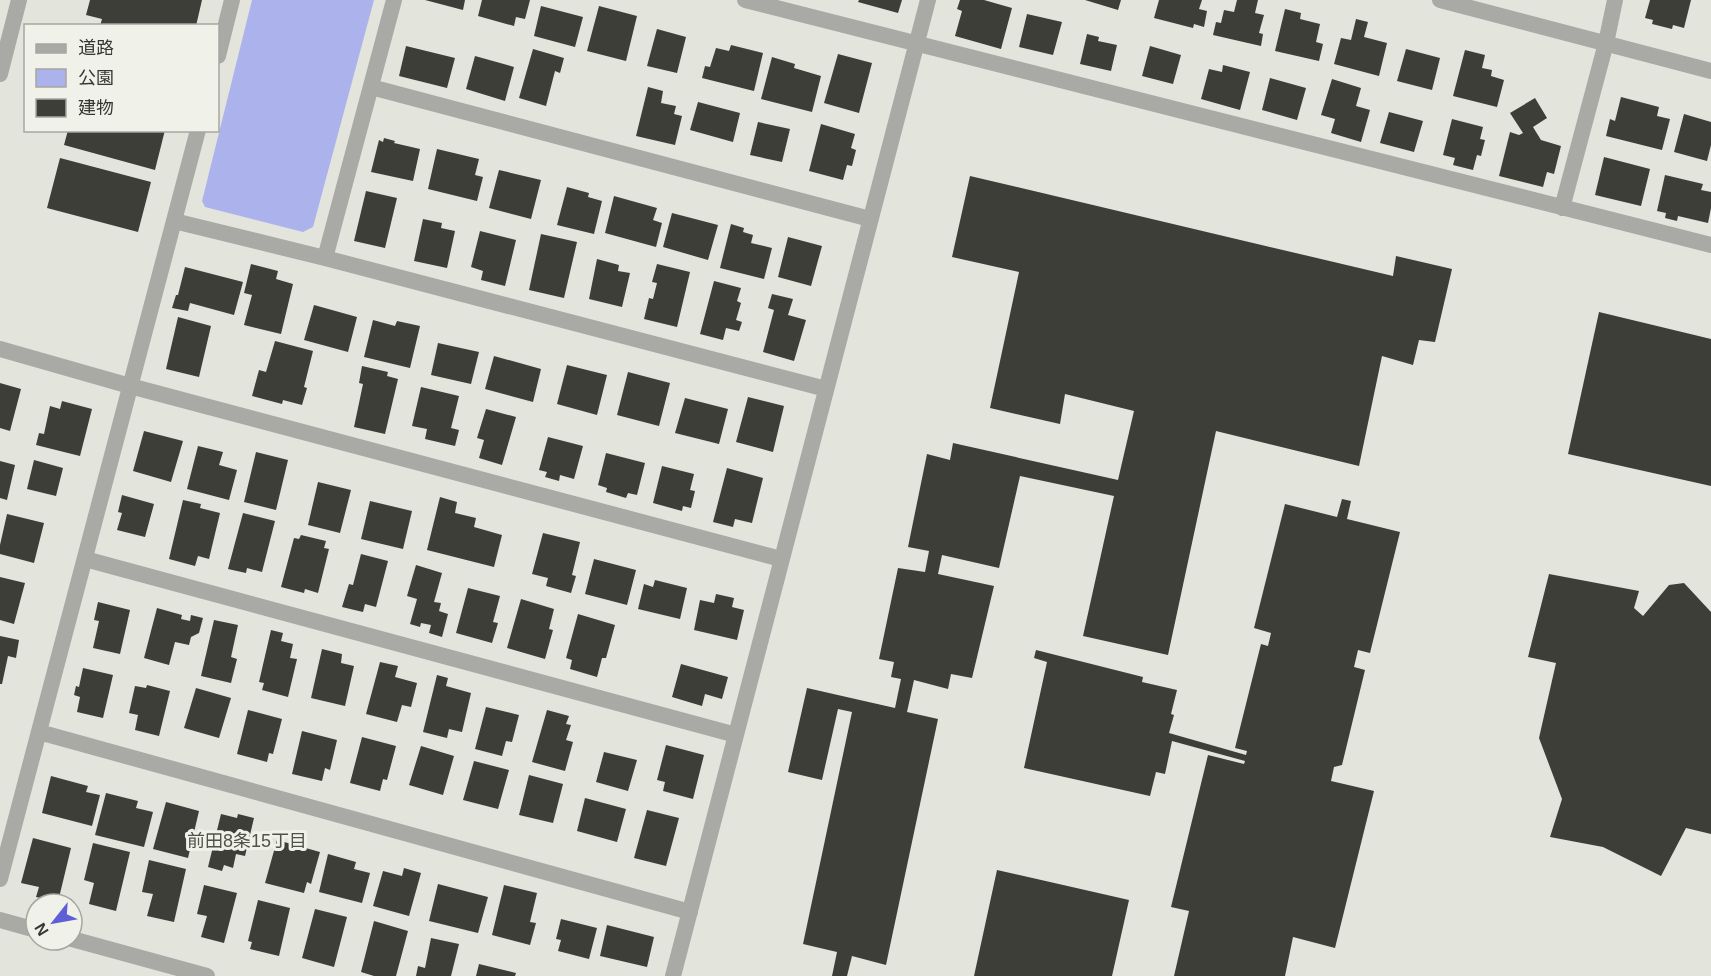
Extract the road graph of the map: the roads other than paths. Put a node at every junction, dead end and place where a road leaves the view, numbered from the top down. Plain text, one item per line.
1 (19, 0) edge
2 (232, 0) edge
3 (394, 0) edge
4 (746, 0) edge
5 (928, 0) edge
6 (1440, 0) edge
7 (1615, 0) edge
8 (916, 43) junction
9 (1606, 43) junction
10 (219, 52) edge
11 (1711, 71) edge
12 (0, 74) edge
13 (371, 87) junction
14 (197, 132) edge
15 (1562, 208) junction
16 (870, 219) junction
17 (174, 221) junction
18 (1711, 245) edge
19 (325, 258) junction
20 (0, 349) edge
21 (130, 386) junction
22 (826, 389) junction
23 (85, 559) junction
24 (781, 559) junction
25 (39, 732) junction
26 (736, 735) junction
27 (0, 879) edge
28 (690, 912) junction
29 (0, 920) edge
30 (24, 927) edge
31 (84, 942) edge
32 (207, 976) edge
33 (673, 976) edge

1 - 12 street
2 - 10 street
3 - 13 street
4 - 8 street
5 - 8 street
6 - 9 street
7 - 9 street
8 - 15 street
8 - 16 street
9 - 11 street
9 - 15 street
13 - 16 street
13 - 19 street
14 - 17 street
15 - 18 street
16 - 22 street
17 - 19 street
17 - 21 street
19 - 22 street
20 - 21 street
21 - 23 street
21 - 24 street
22 - 24 street
23 - 25 street
23 - 26 street
24 - 26 street
25 - 27 street
25 - 28 street
26 - 28 street
28 - 33 street
29 - 30 street
31 - 32 street

